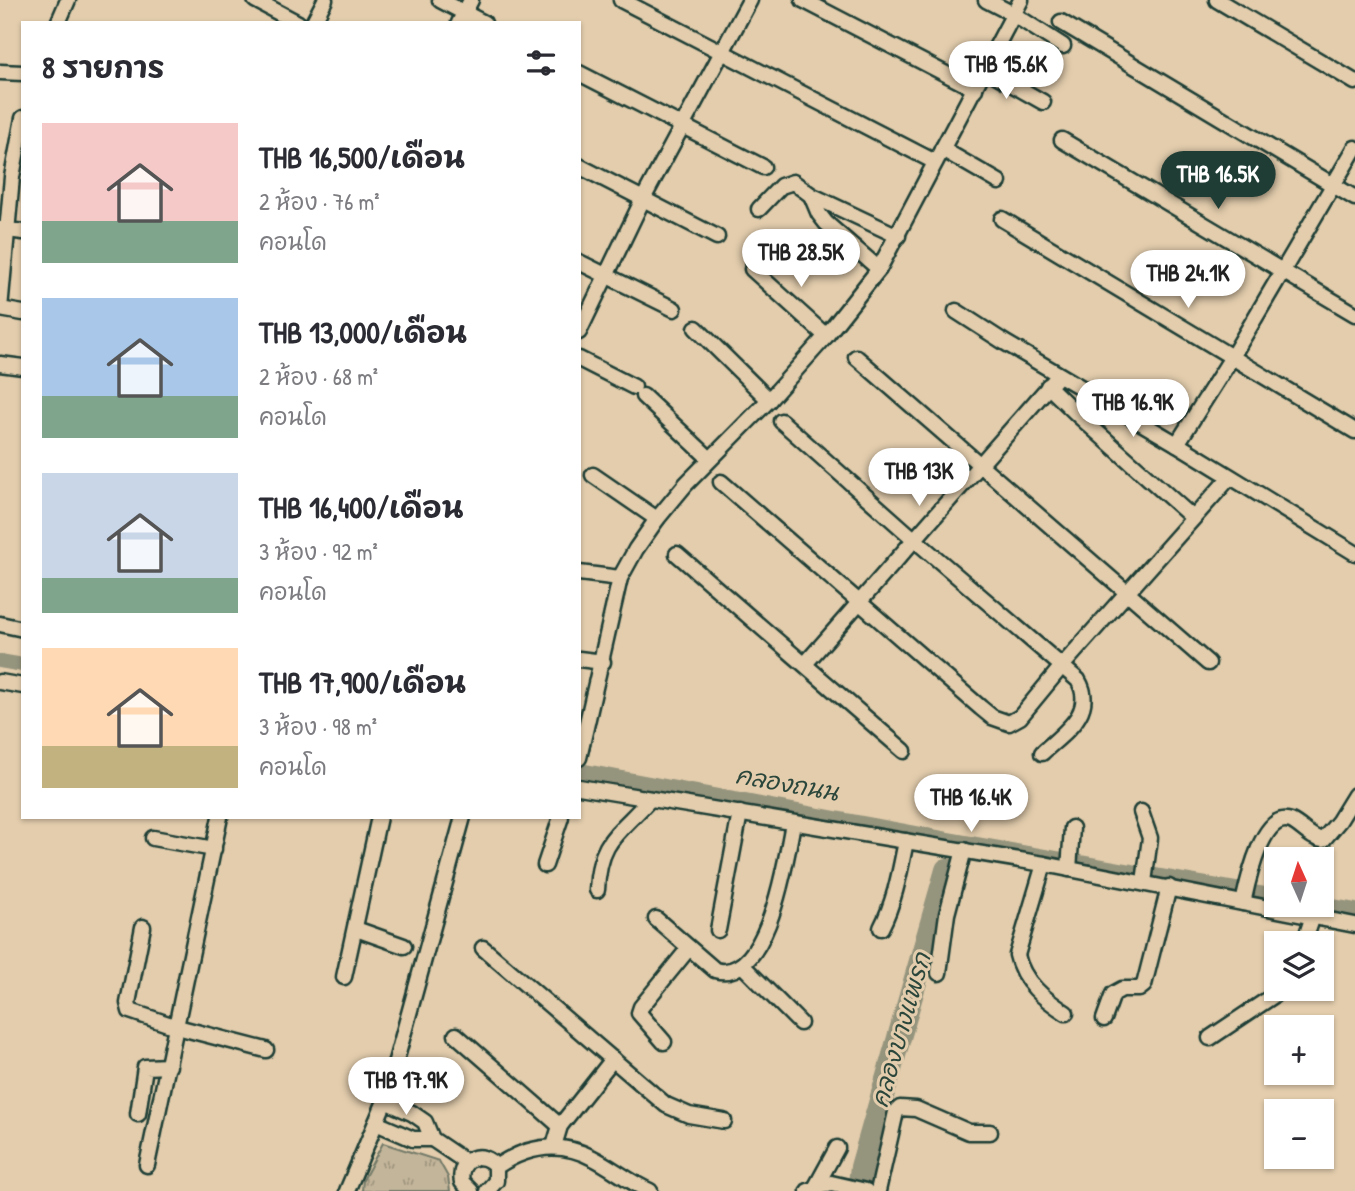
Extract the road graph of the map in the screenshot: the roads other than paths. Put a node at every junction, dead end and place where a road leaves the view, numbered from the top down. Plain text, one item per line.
1 (68, 0) edge
2 (255, 0) edge
3 (325, 0) edge
4 (440, 0) edge
5 (621, 0) edge
6 (750, 0) edge
7 (803, 0) edge
8 (986, 0) edge
9 (1021, 0) edge
10 (1217, 0) edge
11 (465, 12) edge
12 (1013, 14) junction
13 (59, 21) edge
14 (294, 21) edge
15 (314, 21) edge
16 (481, 21) edge
17 (1061, 22) dead end
18 (1063, 46) dead end
19 (722, 52) junction
20 (985, 69) junction
21 (0, 72) edge
22 (21, 73) edge
23 (581, 74) edge
24 (1355, 82) edge
25 (975, 89) junction
26 (1043, 102) dead end
27 (681, 126) junction
28 (21, 136) edge
29 (1062, 140) dead end
30 (1355, 148) edge
31 (0, 153) edge
32 (19, 155) edge
33 (939, 156) junction
34 (581, 167) edge
35 (763, 167) dead end
36 (999, 182) dead end
37 (1332, 185) junction
38 (811, 195) junction
39 (1355, 198) edge
40 (643, 199) junction
41 (759, 209) dead end
42 (1002, 219) dead end
43 (4, 229) edge
44 (898, 236) junction
45 (717, 237) dead end
46 (581, 263) edge
47 (752, 269) dead end
48 (878, 269) junction
49 (1282, 270) junction
50 (606, 275) junction
51 (674, 309) dead end
52 (956, 311) dead end
53 (21, 313) edge
54 (1355, 314) edge
55 (581, 328) edge
56 (696, 328) dead end
57 (826, 336) junction
58 (856, 357) dead end
59 (1232, 357) junction
60 (581, 360) edge
61 (0, 363) edge
62 (21, 367) edge
63 (1059, 375) junction
64 (1048, 386) junction
65 (769, 400) junction
66 (781, 421) dead end
67 (1355, 431) edge
68 (1177, 444) junction
69 (710, 459) junction
70 (980, 463) junction
71 (593, 475) dead end
72 (1230, 477) junction
73 (722, 482) dead end
74 (1194, 518) junction
75 (657, 519) junction
76 (915, 540) junction
77 (1353, 548) edge
78 (677, 554) dead end
79 (581, 573) edge
80 (620, 578) junction
81 (1127, 592) junction
82 (860, 602) junction
83 (0, 624) edge
84 (21, 629) edge
85 (581, 659) edge
86 (603, 663) junction
87 (1208, 663) dead end
88 (805, 664) junction
89 (1062, 666) junction
90 (0, 682) edge
91 (21, 686) edge
92 (904, 751) dead end
93 (581, 752) edge
94 (1042, 753) dead end
95 (581, 787) edge
96 (1355, 795) edge
97 (650, 799) junction
98 (1140, 812) dead end
99 (740, 813) junction
100 (220, 819) edge
101 (379, 819) edge
102 (462, 819) edge
103 (560, 819) edge
104 (793, 823) junction
105 (1072, 834) dead end
106 (153, 838) dead end
107 (906, 841) junction
108 (214, 849) junction
109 (964, 850) junction
110 (1044, 864) junction
111 (545, 865) dead end
112 (1070, 865) junction
113 (1144, 878) junction
114 (1169, 887) junction
115 (597, 890) dead end
116 (1244, 898) junction
117 (1264, 903) edge
118 (1318, 917) edge
119 (656, 919) dead end
120 (1355, 925) edge
121 (143, 927) dead end
122 (881, 928) dead end
123 (356, 929) junction
124 (718, 930) dead end
125 (404, 946) dead end
126 (483, 948) dead end
127 (689, 948) junction
128 (743, 966) junction
129 (939, 973) dead end
130 (344, 977) dead end
131 (1266, 1001) edge
132 (1066, 1013) dead end
133 (1104, 1019) dead end
134 (800, 1023) dead end
135 (177, 1027) junction
136 (456, 1035) dead end
137 (1210, 1038) dead end
138 (664, 1042) dead end
139 (267, 1050) dead end
140 (613, 1059) junction
141 (169, 1066) junction
142 (385, 1101) junction
143 (138, 1114) dead end
144 (724, 1121) dead end
145 (376, 1123) junction
146 (560, 1126) junction
147 (990, 1132) dead end
148 (432, 1139) junction
149 (554, 1146) junction
150 (837, 1148) dead end
151 (466, 1162) junction
152 (147, 1166) dead end
153 (496, 1167) junction
154 (812, 1190) edge
155 (347, 1191) edge
156 (471, 1191) edge
157 (487, 1191) edge
158 (650, 1191) edge
159 (866, 1191) edge
160 (878, 1191) edge

1 - 13 street
2 - 14 street
3 - 15 street
4 - 11 street
5 - 19 street
6 - 19 street
7 - 25 street
8 - 12 street
9 - 12 street
10 - 24 street
11 - 16 street
12 - 18 street
12 - 20 street
17 - 37 street
19 - 27 street
19 - 33 street
20 - 25 street
20 - 26 street
21 - 22 street
23 - 27 street
25 - 33 street
27 - 35 street
27 - 40 street
28 - 32 street
29 - 49 street
30 - 37 street
31 - 32 street
32 - 43 street
33 - 36 street
33 - 44 street
34 - 40 street
37 - 39 street
37 - 49 street
38 - 41 street
38 - 44 street
38 - 48 street
40 - 45 street
40 - 50 street
42 - 59 street
43 - 53 street
44 - 48 street
46 - 50 street
47 - 57 street
48 - 57 street
49 - 54 street
49 - 59 street
50 - 51 street
50 - 55 street
52 - 63 street
56 - 65 street
57 - 65 street
58 - 70 street
59 - 67 street
59 - 68 street
60 - 69 street
61 - 62 street
63 - 64 street
63 - 68 street
64 - 70 street
64 - 74 street
65 - 69 street
66 - 76 street
68 - 72 street
69 - 75 street
70 - 76 street
70 - 81 street
71 - 75 street
72 - 74 street
72 - 77 street
73 - 82 street
74 - 81 street
75 - 80 street
76 - 82 street
76 - 89 street
78 - 88 street
79 - 80 street
80 - 86 street
81 - 87 street
81 - 89 street
82 - 88 street
82 - 89 street
83 - 84 street
85 - 86 street
86 - 93 street
88 - 92 street
89 - 94 street
90 - 91 street
95 - 97 street
96 - 116 street
97 - 99 street
97 - 115 street
98 - 113 street
99 - 104 street
99 - 124 street
100 - 108 street
101 - 123 street
102 - 142 street
103 - 111 street
104 - 107 street
104 - 128 street
105 - 112 street
106 - 108 street
107 - 109 street
107 - 122 street
108 - 135 street
109 - 110 street
109 - 129 street
110 - 112 street
110 - 132 street
112 - 113 street
113 - 114 street
114 - 116 street
114 - 133 street
116 - 117 street
118 - 120 street
119 - 127 street
121 - 135 street
123 - 125 street
123 - 130 street
126 - 140 street
127 - 128 street
127 - 138 street
128 - 134 street
131 - 137 street
135 - 139 street
135 - 141 street
136 - 146 street
140 - 144 street
140 - 146 street
141 - 143 street
141 - 152 street
142 - 145 street
142 - 148 street
145 - 148 street
145 - 155 street
146 - 149 street
147 - 160 street
148 - 151 street
149 - 153 street
149 - 158 street
150 - 154 street
151 - 153 street
151 - 156 street
153 - 157 street
154 - 159 street

